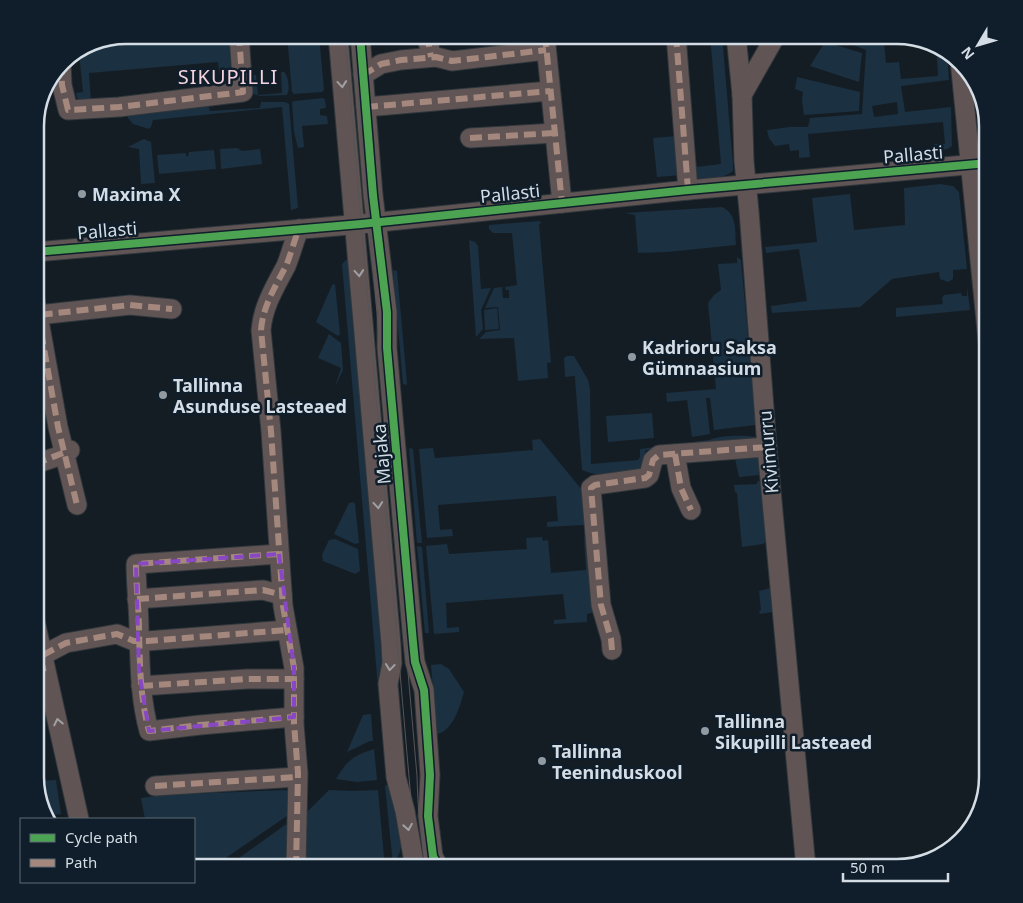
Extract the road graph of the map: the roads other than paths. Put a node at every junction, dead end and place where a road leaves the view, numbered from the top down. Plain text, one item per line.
1 (240, 44) edge
2 (339, 44) edge
3 (361, 44) edge
4 (429, 44) edge
5 (541, 44) edge
6 (546, 44) edge
7 (677, 44) edge
8 (737, 44) edge
9 (771, 44) edge
10 (431, 57) junction
11 (363, 74) junction
12 (62, 75) edge
13 (963, 78) edge
14 (550, 91) junction
15 (742, 95) junction
16 (366, 107) junction
17 (555, 133) junction
18 (470, 138) dead end
19 (979, 163) edge
20 (746, 186) junction
21 (688, 190) junction
22 (562, 203) junction
23 (377, 223) junction
24 (354, 225) junction
25 (299, 229) junction
26 (44, 251) edge
27 (44, 307) edge
28 (172, 309) dead end
29 (44, 353) edge
30 (767, 447) junction
31 (67, 452) junction
32 (675, 454) junction
33 (44, 461) edge
34 (77, 505) dead end
35 (691, 510) dead end
36 (279, 554) junction
37 (282, 595) junction
38 (138, 599) junction
39 (287, 630) junction
40 (140, 641) junction
41 (612, 650) dead end
42 (44, 661) edge
43 (44, 676) edge
44 (294, 679) junction
45 (141, 686) junction
46 (294, 717) junction
47 (297, 777) junction
48 (155, 786) dead end
49 (79, 818) edge
50 (296, 859) edge
51 (413, 859) edge
52 (435, 859) edge
53 (805, 859) edge

1 - 12 street
2 -> 24 street, Majaka
3 - 11 street, Majaka
4 - 10 street
5 - 10 street
6 - 14 street
7 - 21 street
8 - 15 street, Kivimurru
9 - 15 street
10 - 11 street
11 - 16 street, Majaka
13 - 19 street
14 - 16 street
14 - 17 street
15 - 20 street, Kivimurru
16 - 23 street, Majaka
17 - 18 street
17 - 22 street
19 - 20 street, Pallasti
20 - 21 street, Pallasti
20 - 30 street, Kivimurru
21 - 22 street, Pallasti
22 - 23 street, Pallasti
23 - 24 street, Pallasti
23 - 52 street, Majaka
24 - 25 street, Pallasti
24 -> 51 street, Majaka
25 - 26 street, Pallasti
25 - 36 street
27 - 28 street
29 - 31 street
30 - 32 street
30 - 53 street, Kivimurru
31 - 33 street
31 - 34 street
32 - 35 street
32 - 41 street
36 - 37 street
36 - 38 street
37 - 38 street
37 - 39 street
38 - 40 street
39 - 40 street
39 - 44 street
40 - 42 street
40 - 45 street
49 -> 43 street
44 - 45 street
44 - 46 street
45 - 46 street
46 - 47 street
47 - 48 street
47 - 50 street

